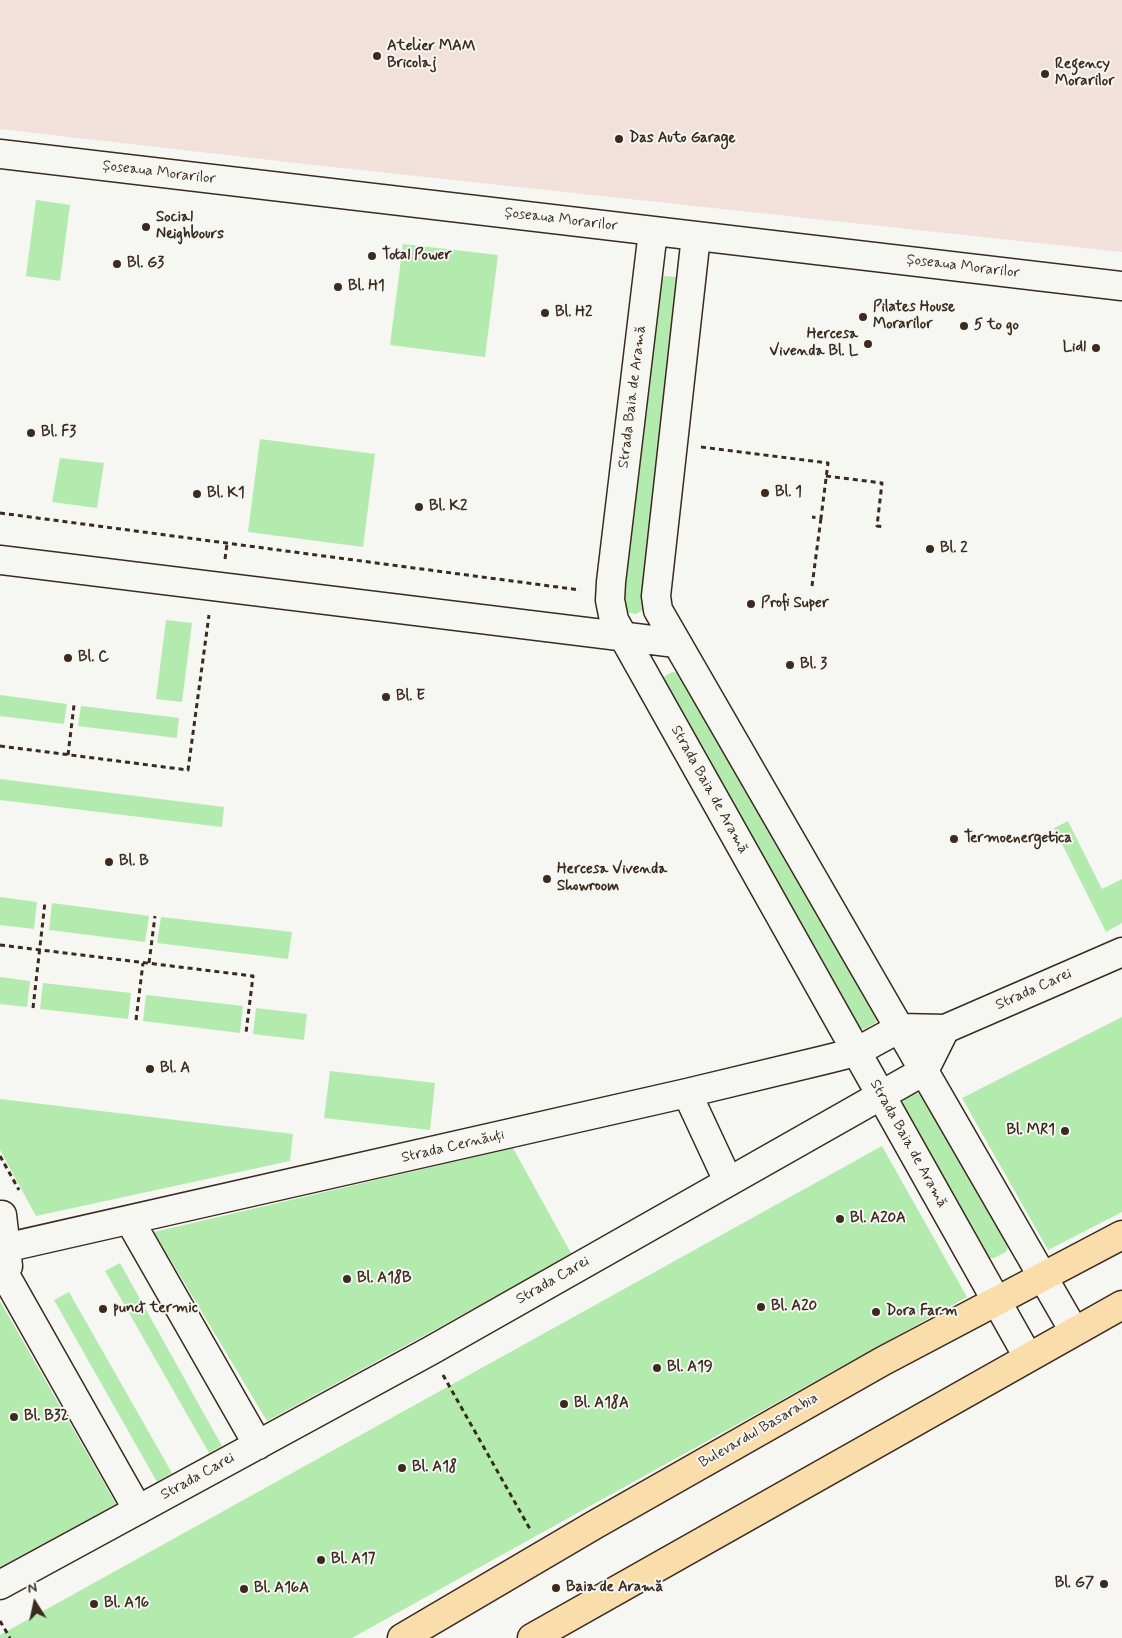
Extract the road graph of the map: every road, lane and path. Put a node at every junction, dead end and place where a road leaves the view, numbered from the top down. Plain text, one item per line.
1 (0, 154) edge
2 (653, 231) junction
3 (696, 236) junction
4 (1122, 286) edge
5 (698, 447) dead end
6 (826, 476) junction
7 (0, 513) edge
8 (812, 517) dead end
9 (821, 518) junction
10 (884, 527) dead end
11 (0, 560) edge
12 (583, 581) dead end
13 (812, 586) dead end
14 (210, 611) dead end
15 (623, 636) junction
16 (676, 642) junction
17 (74, 705) dead end
18 (0, 746) edge
19 (68, 755) junction
20 (45, 902) dead end
21 (155, 916) dead end
22 (0, 945) edge
23 (40, 950) junction
24 (1122, 952) edge
25 (143, 963) junction
26 (149, 963) junction
27 (33, 1008) dead end
28 (136, 1020) dead end
29 (900, 1028) junction
30 (945, 1029) junction
31 (246, 1033) dead end
32 (856, 1052) junction
33 (924, 1070) junction
34 (687, 1093) junction
35 (881, 1096) junction
36 (728, 1182) junction
37 (1, 1213) edge
38 (130, 1221) junction
39 (1122, 1235) edge
40 (7, 1259) edge
41 (1043, 1277) junction
42 (996, 1302) junction
43 (1122, 1305) edge
44 (1074, 1331) junction
45 (430, 1351) junction
46 (1028, 1357) junction
47 (258, 1445) junction
48 (138, 1510) junction
49 (544, 1554) junction
50 (0, 1585) edge
51 (0, 1621) edge
52 (10, 1638) edge
53 (402, 1638) edge
54 (532, 1638) edge

1 - 2 street, Șoseaua Morarilor
2 - 3 street, Șoseaua Morarilor
2 - 15 street, Strada Baia de Aramă
3 - 4 street, Șoseaua Morarilor
3 - 16 street
5 - 6 path
6 - 9 path
6 - 10 path
7 - 12 path
8 - 9 path
9 - 13 path
11 - 15 street
14 - 19 path
15 - 16 street
15 - 32 street, Strada Baia de Aramă
16 - 29 street
17 - 19 path
18 - 19 path
20 - 23 path
21 - 26 path
22 - 23 path
23 - 25 path
23 - 27 path
24 - 30 street, Strada Carei
25 - 26 path
25 - 28 path
26 - 31 path
29 - 30 street, Strada Carei
29 - 32 street, Strada Cernăuți
29 - 33 street
30 - 33 street
32 - 34 street, Strada Cernăuți
32 - 35 street, Strada Baia de Aramă
33 - 35 street, Strada Carei
33 - 41 street
34 - 36 street
34 - 38 street, Strada Cernăuți
35 - 36 street, Strada Carei
35 - 42 street, Strada Baia de Aramă
36 - 45 street, Strada Carei
37 - 40 street
38 - 40 street, Strada Cernăuți
38 - 47 street
39 - 41 main road, Bulevardul Basarabia
40 - 48 street
41 - 42 main road, Bulevardul Basarabia
41 - 44 street
42 - 46 street, Strada Baia de Aramă
42 - 49 main road, Bulevardul Basarabia
43 - 44 main road
44 - 46 main road
45 - 47 street, Strada Carei
45 - 49 path
46 - 54 main road
47 - 48 street, Strada Carei
48 - 50 street, Strada Carei
49 - 53 main road, Bulevardul Basarabia
51 - 52 path

